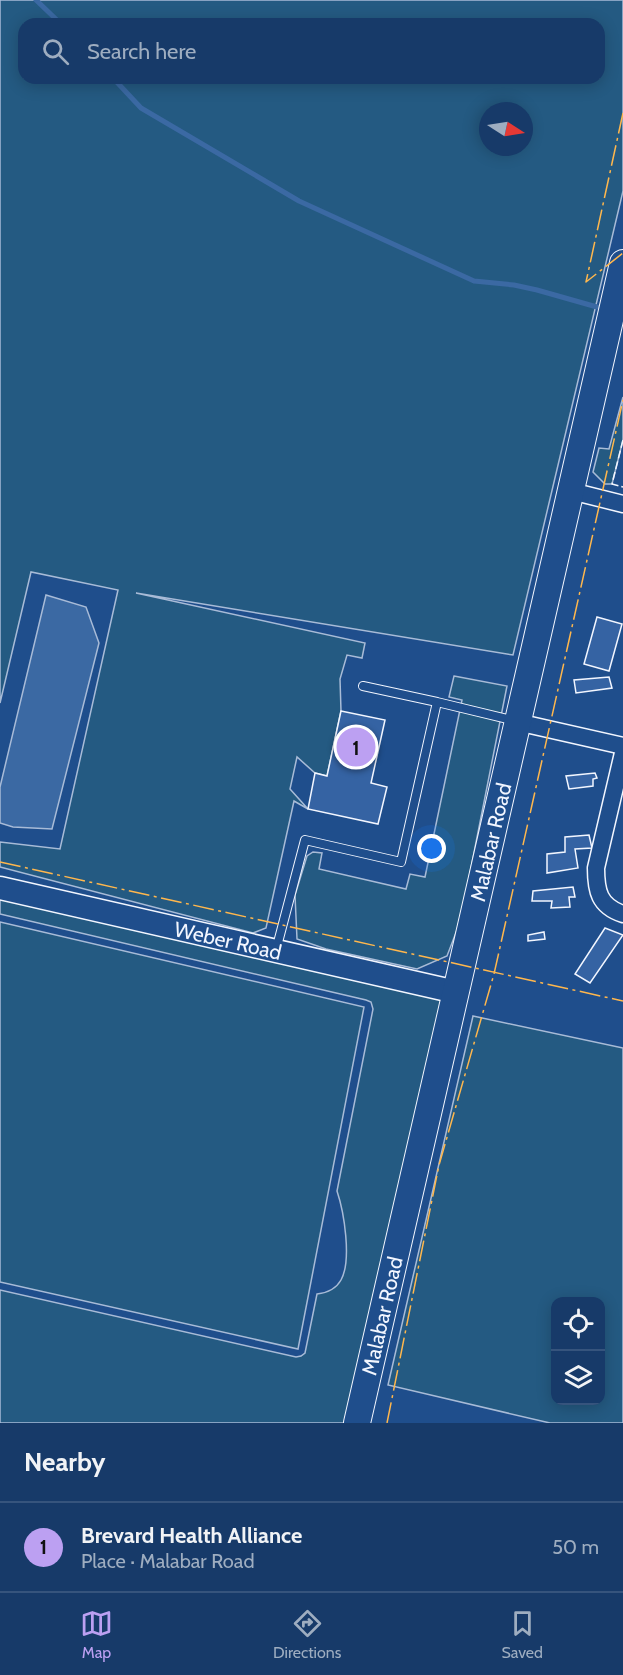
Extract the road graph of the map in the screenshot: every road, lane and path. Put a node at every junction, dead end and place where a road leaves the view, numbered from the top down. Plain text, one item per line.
1 (623, 266) edge
2 (571, 492) junction
3 (623, 504) edge
4 (363, 686) dead end
5 (437, 702) junction
6 (517, 722) junction
7 (623, 746) edge
8 (623, 753) edge
9 (0, 888) edge
10 (623, 914) edge
11 (276, 951) junction
12 (456, 992) junction
13 (357, 1423) edge

1 - 2 main road, Malabar Road
2 - 3 street
2 - 6 main road, Malabar Road
4 - 5 lane
5 - 6 lane
5 - 11 lane
6 - 7 street
6 - 12 main road, Malabar Road
8 - 10 street
9 - 11 street, Weber Road
11 - 12 street, Weber Road
12 - 13 main road, Malabar Road

